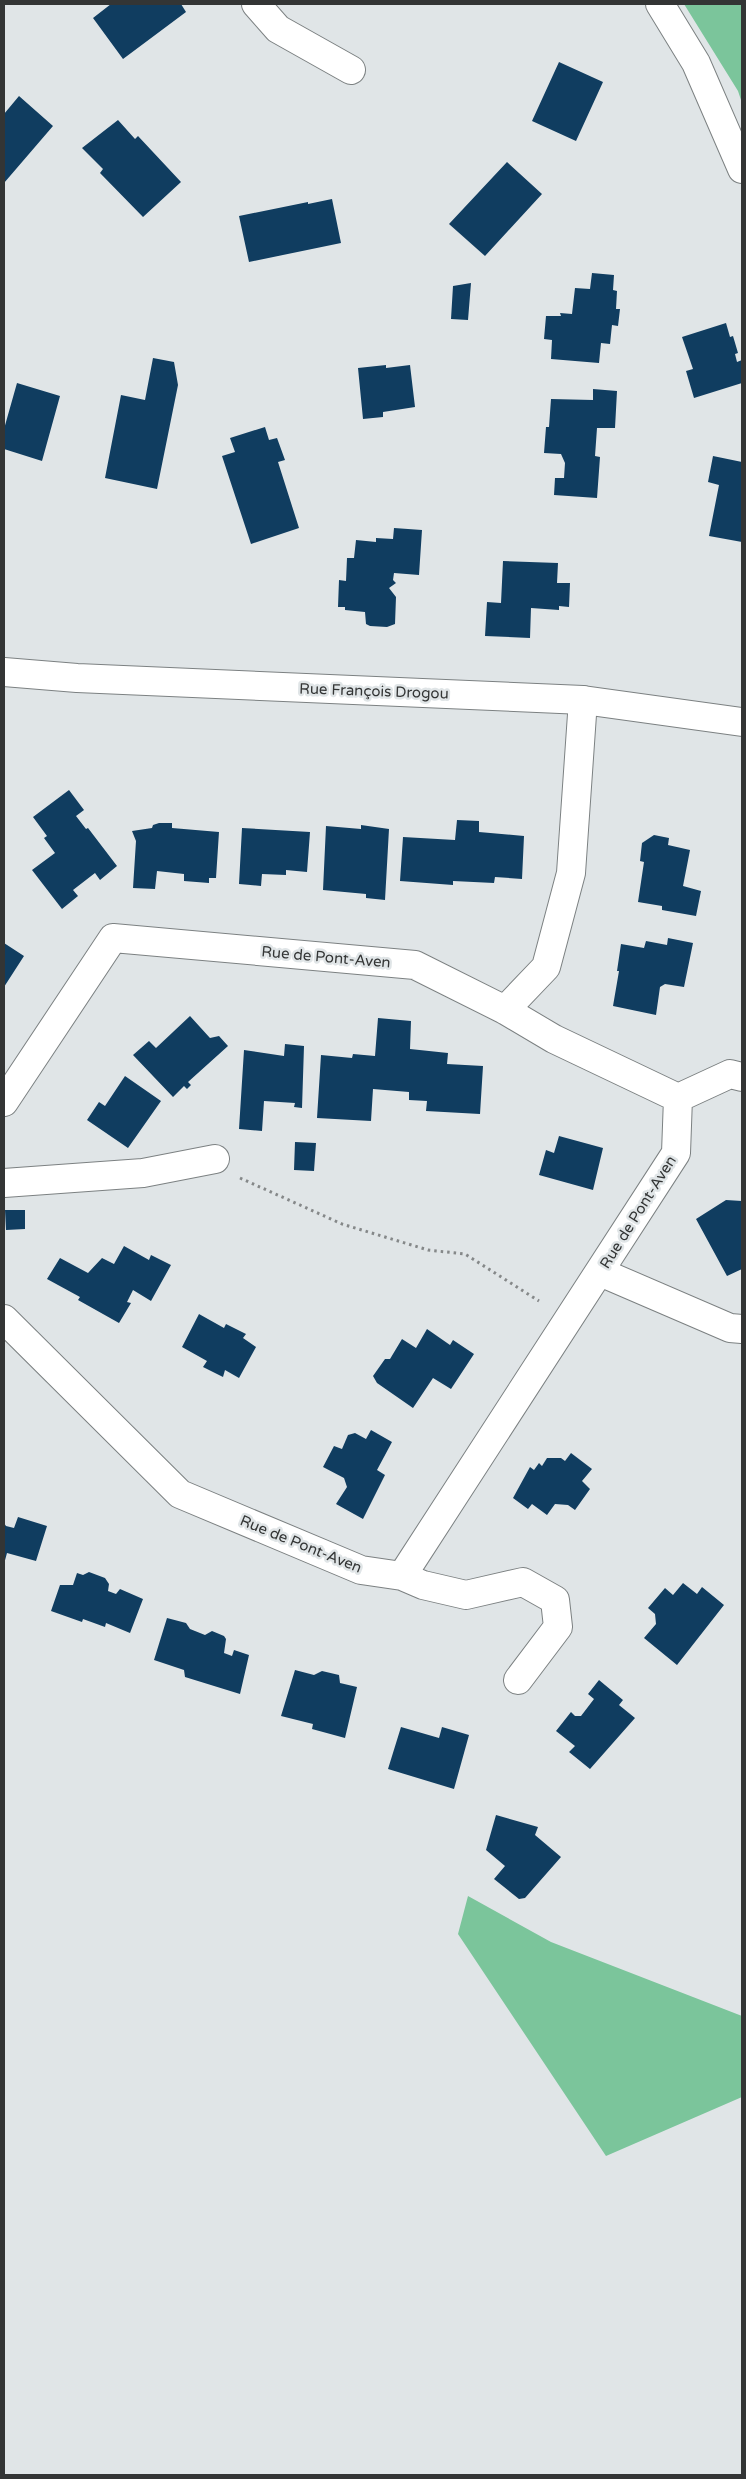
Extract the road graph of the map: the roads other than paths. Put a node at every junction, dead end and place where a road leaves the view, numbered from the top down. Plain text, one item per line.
1 (256, 4) edge
2 (660, 4) edge
3 (351, 70) dead end
4 (742, 169) edge
5 (4, 672) edge
6 (583, 700) junction
7 (742, 722) edge
8 (505, 1010) junction
9 (742, 1077) edge
10 (678, 1098) junction
11 (4, 1102) edge
12 (210, 1160) road end
13 (4, 1184) edge
14 (600, 1272) junction
15 (4, 1318) edge
16 (742, 1329) edge
17 (402, 1576) junction
18 (518, 1680) dead end

1 - 3 street
2 - 4 street
5 - 6 street, Rue François Drogou
6 - 7 street, Rue François Drogou
6 - 8 street
8 - 10 street, Rue de Pont-Aven
8 - 11 street, Rue de Pont-Aven
9 - 10 street
10 - 14 street, Rue de Pont-Aven
12 - 13 street
14 - 16 street
14 - 17 street, Rue de Pont-Aven
15 - 17 street, Rue de Pont-Aven
17 - 18 street

